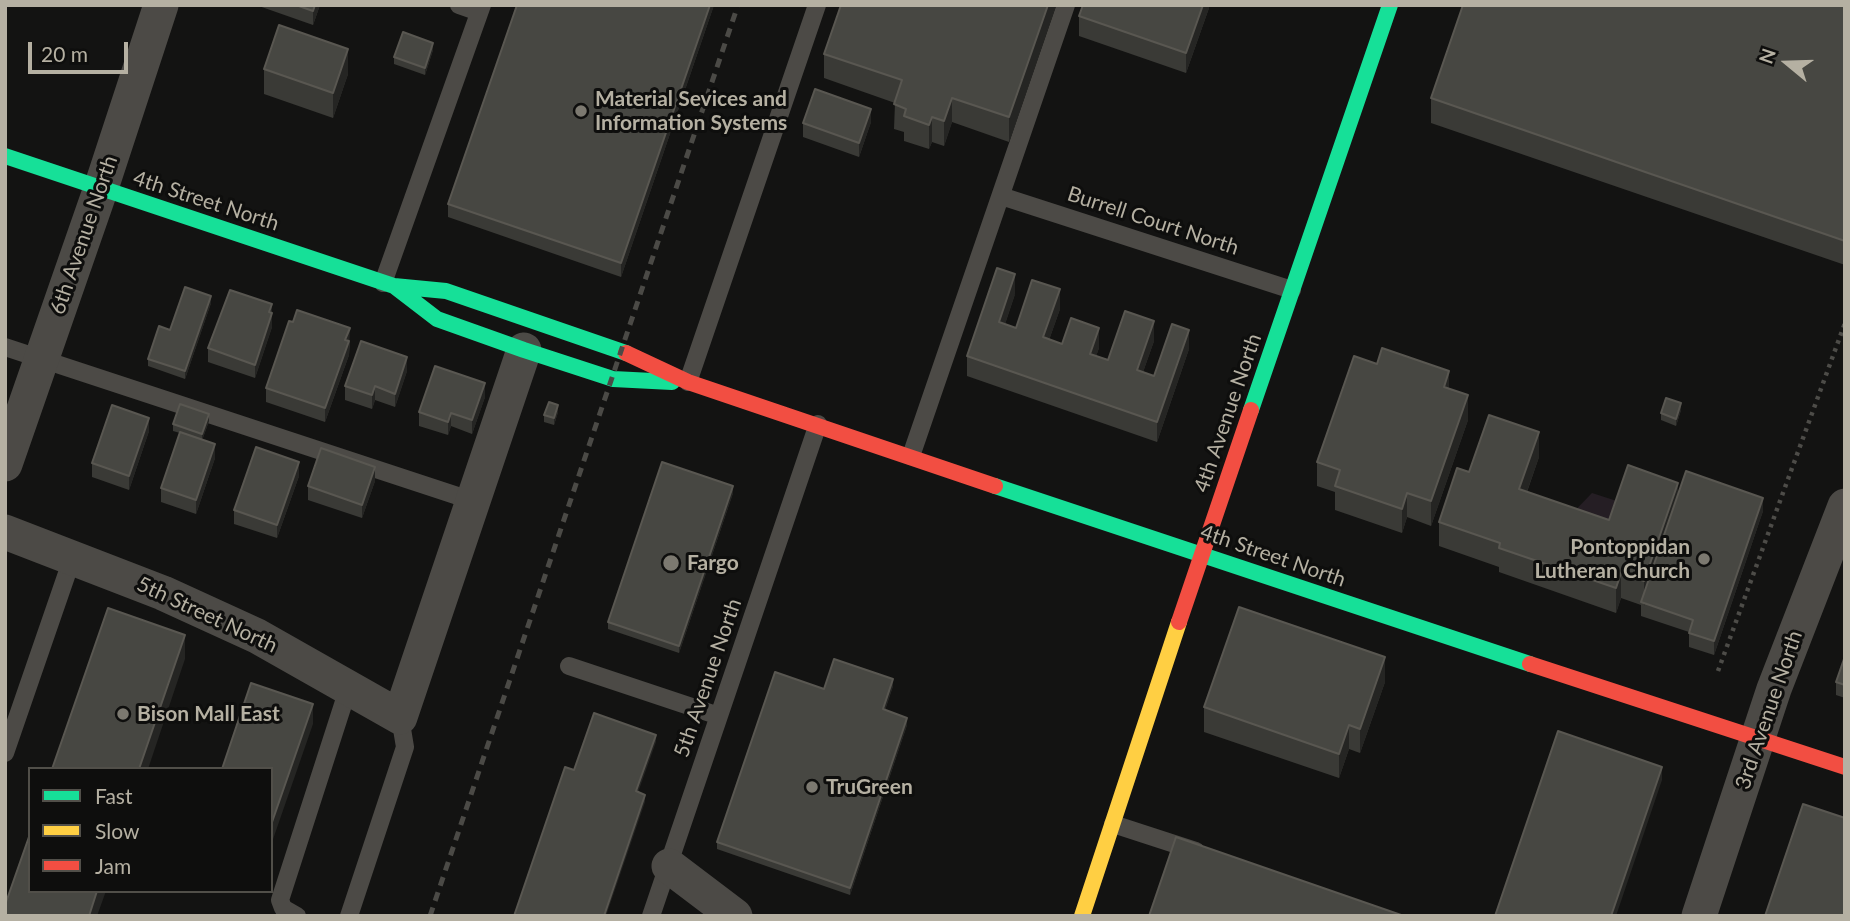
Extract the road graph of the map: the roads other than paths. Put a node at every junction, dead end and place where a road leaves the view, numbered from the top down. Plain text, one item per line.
1 (161, 5) edge
2 (459, 5) edge
3 (817, 5) edge
4 (1066, 5) edge
5 (1388, 6) edge
6 (481, 9) edge
7 (5, 156) edge
8 (101, 188) junction
9 (1001, 195) junction
10 (389, 284) junction
11 (1292, 289) junction
12 (5, 347) edge
13 (524, 350) junction
14 (41, 359) junction
15 (688, 382) junction
16 (818, 424) junction
17 (911, 456) junction
18 (5, 464) edge
19 (473, 501) junction
20 (1845, 506) edge
21 (5, 532) edge
22 (1202, 554) junction
23 (73, 556) junction
24 (569, 666) dead end
25 (349, 686) junction
26 (719, 716) junction
27 (400, 717) junction
28 (1759, 738) junction
29 (5, 753) edge
30 (1845, 767) edge
31 (1113, 824) junction
32 (1214, 857) edge
33 (669, 866) junction
34 (297, 916) edge
35 (349, 916) edge
36 (651, 916) edge
37 (735, 916) edge
38 (1082, 916) edge
39 (1699, 916) edge

1 - 8 street, 6th Avenue North
2 - 6 lane
3 - 15 lane
4 - 9 lane
5 - 11 street, 4th Avenue North
6 - 10 lane
7 - 8 street, 4th Street North
8 - 10 street, 4th Street North
8 - 14 street, 6th Avenue North
9 - 11 lane, Burrell Court North
9 - 17 lane
10 - 13 street, 4th Street North
10 - 15 street, 4th Street North
11 - 22 street, 4th Avenue North
12 - 14 lane
13 - 15 street, 4th Street North
13 - 19 street
14 - 18 street, 6th Avenue North
14 - 19 lane
15 - 16 street, 4th Street North
16 - 17 street, 4th Street North
16 - 26 lane, 5th Avenue North
17 - 22 street, 4th Street North
19 - 27 street
20 - 28 street, 3rd Avenue North
21 - 23 street, 5th Street North
22 - 28 street, 4th Street North
22 - 31 street, 4th Avenue North
23 - 25 street, 5th Street North
23 - 29 lane
24 - 26 lane
25 - 27 street, 5th Street North
25 - 34 lane
26 - 33 lane, 5th Avenue North
27 - 35 lane
28 - 30 street, 4th Street North
28 - 39 street, 3rd Avenue North
31 - 32 lane
31 - 38 street, 4th Avenue North
33 - 36 lane, 5th Avenue North
33 - 37 street

